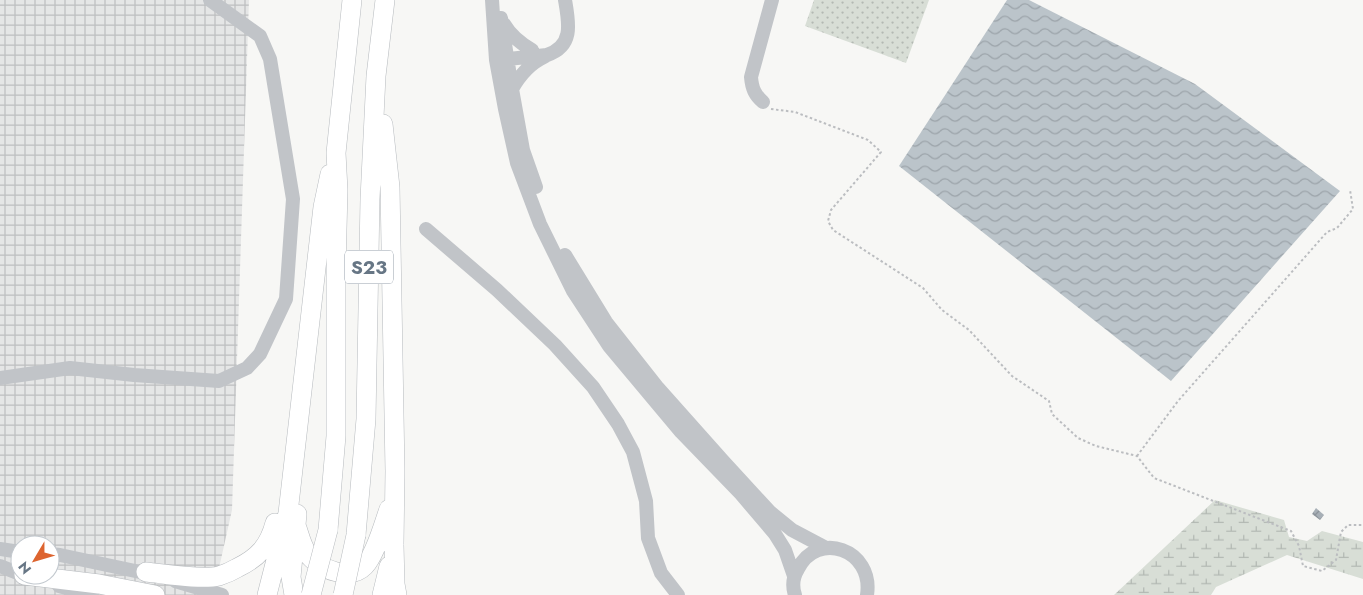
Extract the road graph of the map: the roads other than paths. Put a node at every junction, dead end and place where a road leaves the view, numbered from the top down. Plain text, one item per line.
1 (210, 0) edge
2 (352, 0) edge
3 (385, 0) edge
4 (492, 0) edge
5 (500, 0) edge
6 (565, 0) edge
7 (772, 0) edge
8 (502, 20) junction
9 (532, 50) junction
10 (501, 55) junction
11 (547, 55) junction
12 (376, 76) junction
13 (512, 89) junction
14 (763, 102) road end
15 (336, 153) junction
16 (426, 229) dead end
17 (315, 287) junction
18 (0, 378) edge
19 (294, 459) junction
20 (395, 495) junction
21 (296, 525) junction
22 (826, 548) junction
23 (60, 556) edge
24 (146, 572) junction
25 (794, 578) junction
26 (60, 579) edge
27 (57, 585) edge
28 (384, 594) edge
29 (92, 595) edge
30 (155, 595) edge
31 (222, 595) edge
32 (267, 595) edge
33 (294, 595) edge
34 (310, 595) edge
35 (343, 595) edge
36 (678, 595) edge
37 (784, 595) edge
38 (795, 595) edge
39 (867, 595) edge

1 - 18 street
2 - 15 main road, S23
3 - 12 main road, S23
4 - 10 street
5 - 8 street
6 - 9 street
6 - 11 street
7 - 14 street
8 - 9 street
8 - 10 street
9 - 10 street
10 - 11 street
10 - 13 street
10 - 25 street
11 - 13 street
12 - 20 main road
12 - 35 main road, S23, bridge
13 - 22 street
15 - 17 main road
15 - 34 main road, S23, bridge
16 - 36 street
17 - 19 main road
17 - 21 main road
19 - 24 main road
19 - 32 main road
20 - 21 main road
20 - 28 main road
21 - 33 main road
22 - 25 street
22 - 39 street
23 - 24 street
24 - 31 street
25 - 37 street
25 - 38 street
26 - 30 main road
27 - 29 street

